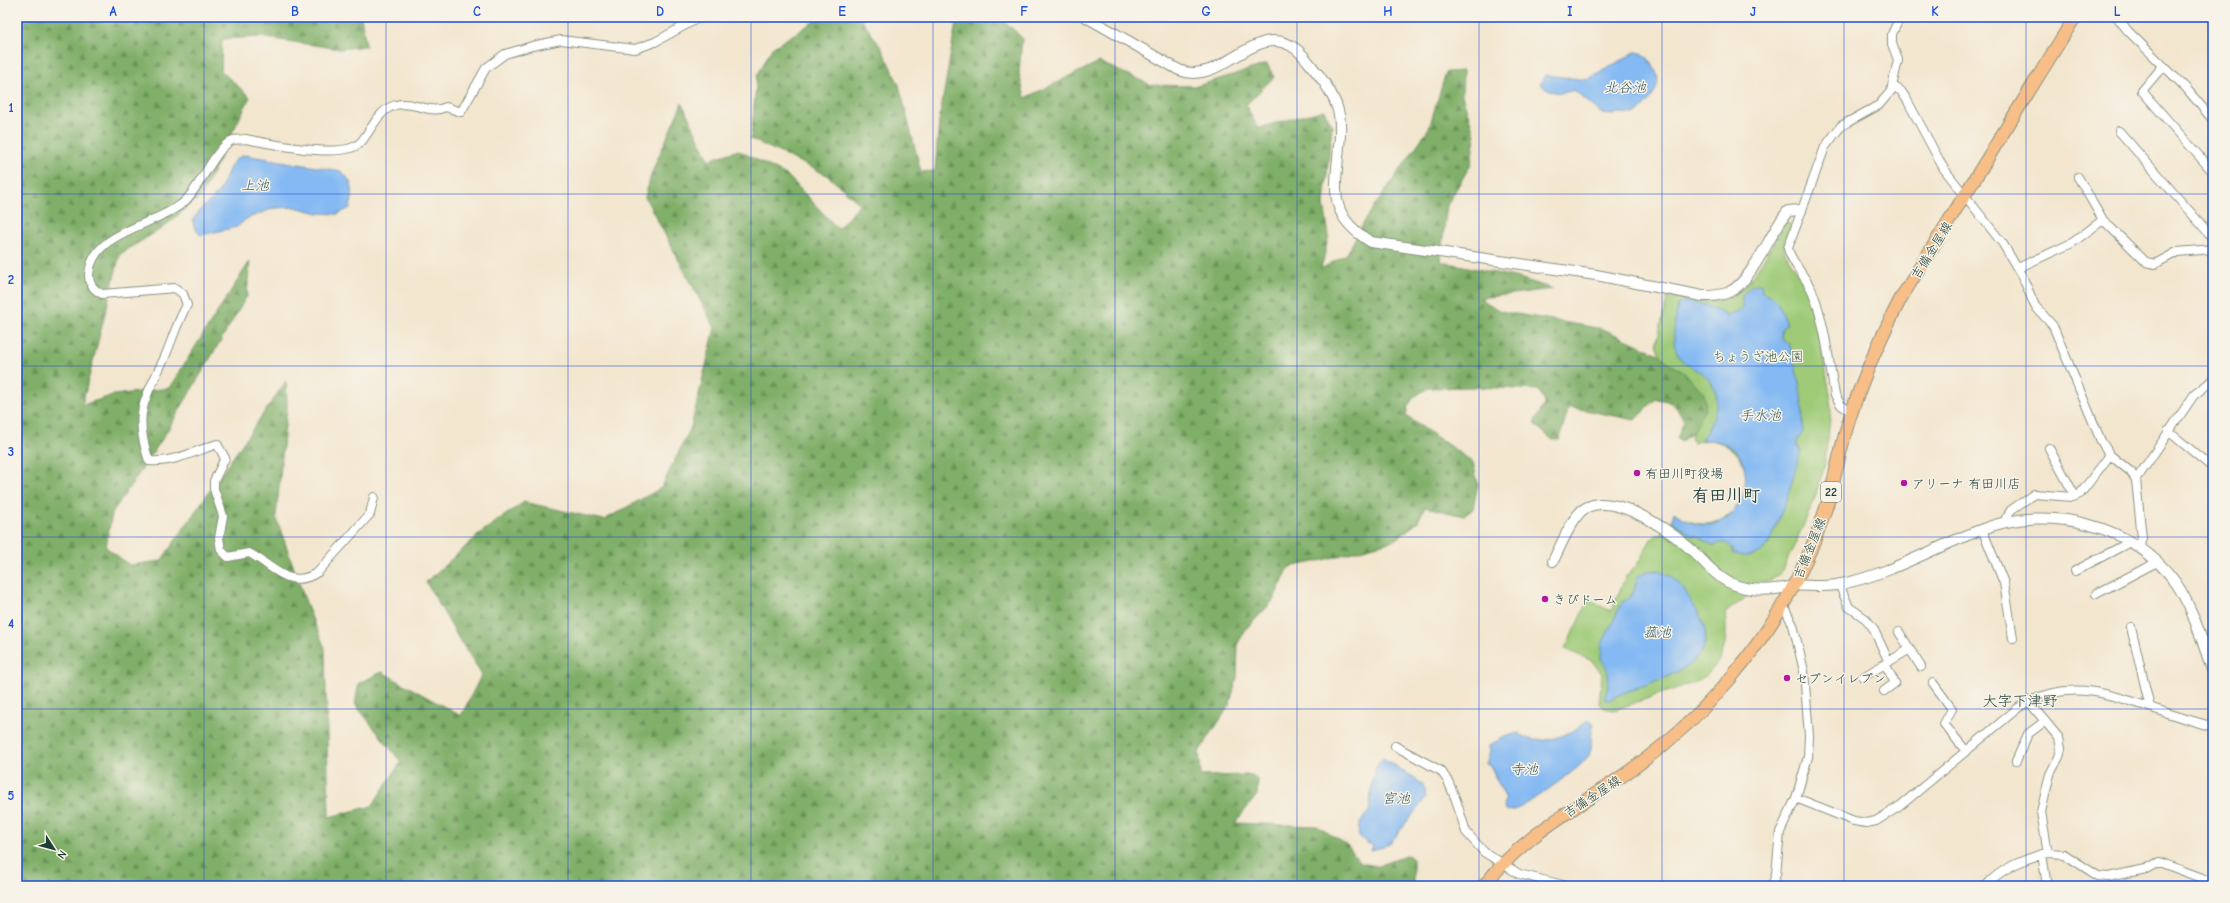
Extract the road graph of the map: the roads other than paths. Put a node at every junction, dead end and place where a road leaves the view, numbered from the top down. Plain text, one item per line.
1 (700, 17) edge
2 (1086, 17) edge
3 (1900, 17) edge
4 (2075, 17) edge
5 (2117, 17) edge
6 (2163, 66) junction
7 (1894, 86) junction
8 (2213, 120) edge
9 (2119, 132) dead end
10 (2213, 172) edge
11 (2078, 177) dead end
12 (1965, 195) junction
13 (1801, 210) junction
14 (2104, 220) junction
15 (2213, 238) edge
16 (2213, 250) edge
17 (2018, 268) junction
18 (2213, 380) edge
19 (1851, 412) junction
20 (2168, 431) junction
21 (2049, 448) dead end
22 (2110, 455) junction
23 (2213, 468) edge
24 (2136, 480) junction
25 (2075, 496) junction
26 (374, 497) dead end
27 (2007, 522) junction
28 (1982, 529) junction
29 (2130, 542) junction
30 (2139, 548) junction
31 (1553, 561) dead end
32 (2157, 562) junction
33 (2075, 571) dead end
34 (1839, 584) junction
35 (1794, 586) junction
36 (2096, 594) dead end
37 (1783, 605) junction
38 (2131, 627) dead end
39 (1899, 632) dead end
40 (2013, 638) dead end
41 (1910, 649) junction
42 (1887, 663) junction
43 (1921, 667) dead end
44 (2213, 672) edge
45 (1863, 677) dead end
46 (1933, 683) dead end
47 (1884, 691) dead end
48 (2030, 700) junction
49 (2150, 707) junction
50 (2045, 721) junction
51 (2213, 727) edge
52 (1395, 746) dead end
53 (1966, 751) junction
54 (2016, 761) dead end
55 (1796, 798) junction
56 (2045, 853) junction
57 (1504, 863) junction
58 (2213, 882) edge
59 (1484, 886) edge
60 (1567, 886) edge
61 (1772, 886) edge
62 (1986, 886) edge
63 (2048, 886) edge

1 - 26 street
2 - 13 street
3 - 7 street
4 - 12 main road, 吉備金屋線 / 22
5 - 6 street
6 - 8 street
6 - 10 street
7 - 12 street
7 - 13 street
9 - 15 street
11 - 14 street
12 - 17 street
12 - 19 main road, 吉備金屋線 / 22
13 - 19 street
14 - 16 street
14 - 17 street
17 - 22 street
18 - 20 street
19 - 35 main road, 吉備金屋線 / 22
20 - 23 street
20 - 24 street
21 - 25 street
22 - 24 street
22 - 25 street
24 - 30 street
25 - 27 street
27 - 28 street
27 - 29 street
28 - 34 street
28 - 40 street
29 - 30 street
29 - 33 street
30 - 32 street
31 - 35 street
32 - 36 street
32 - 44 street
34 - 35 street
34 - 42 street
35 - 37 main road, 吉備金屋線 / 22
37 - 55 street
37 - 57 main road, 吉備金屋線 / 22
38 - 49 street
39 - 41 street
41 - 42 street
41 - 43 street
42 - 45 street
42 - 47 street
46 - 53 street
48 - 49 street
48 - 50 street
48 - 53 street
49 - 51 street
50 - 54 street
50 - 56 street
52 - 57 street
53 - 55 street
55 - 61 street
56 - 58 street
56 - 62 street
56 - 63 street
57 - 59 main road, 吉備金屋線 / 22
57 - 60 street

